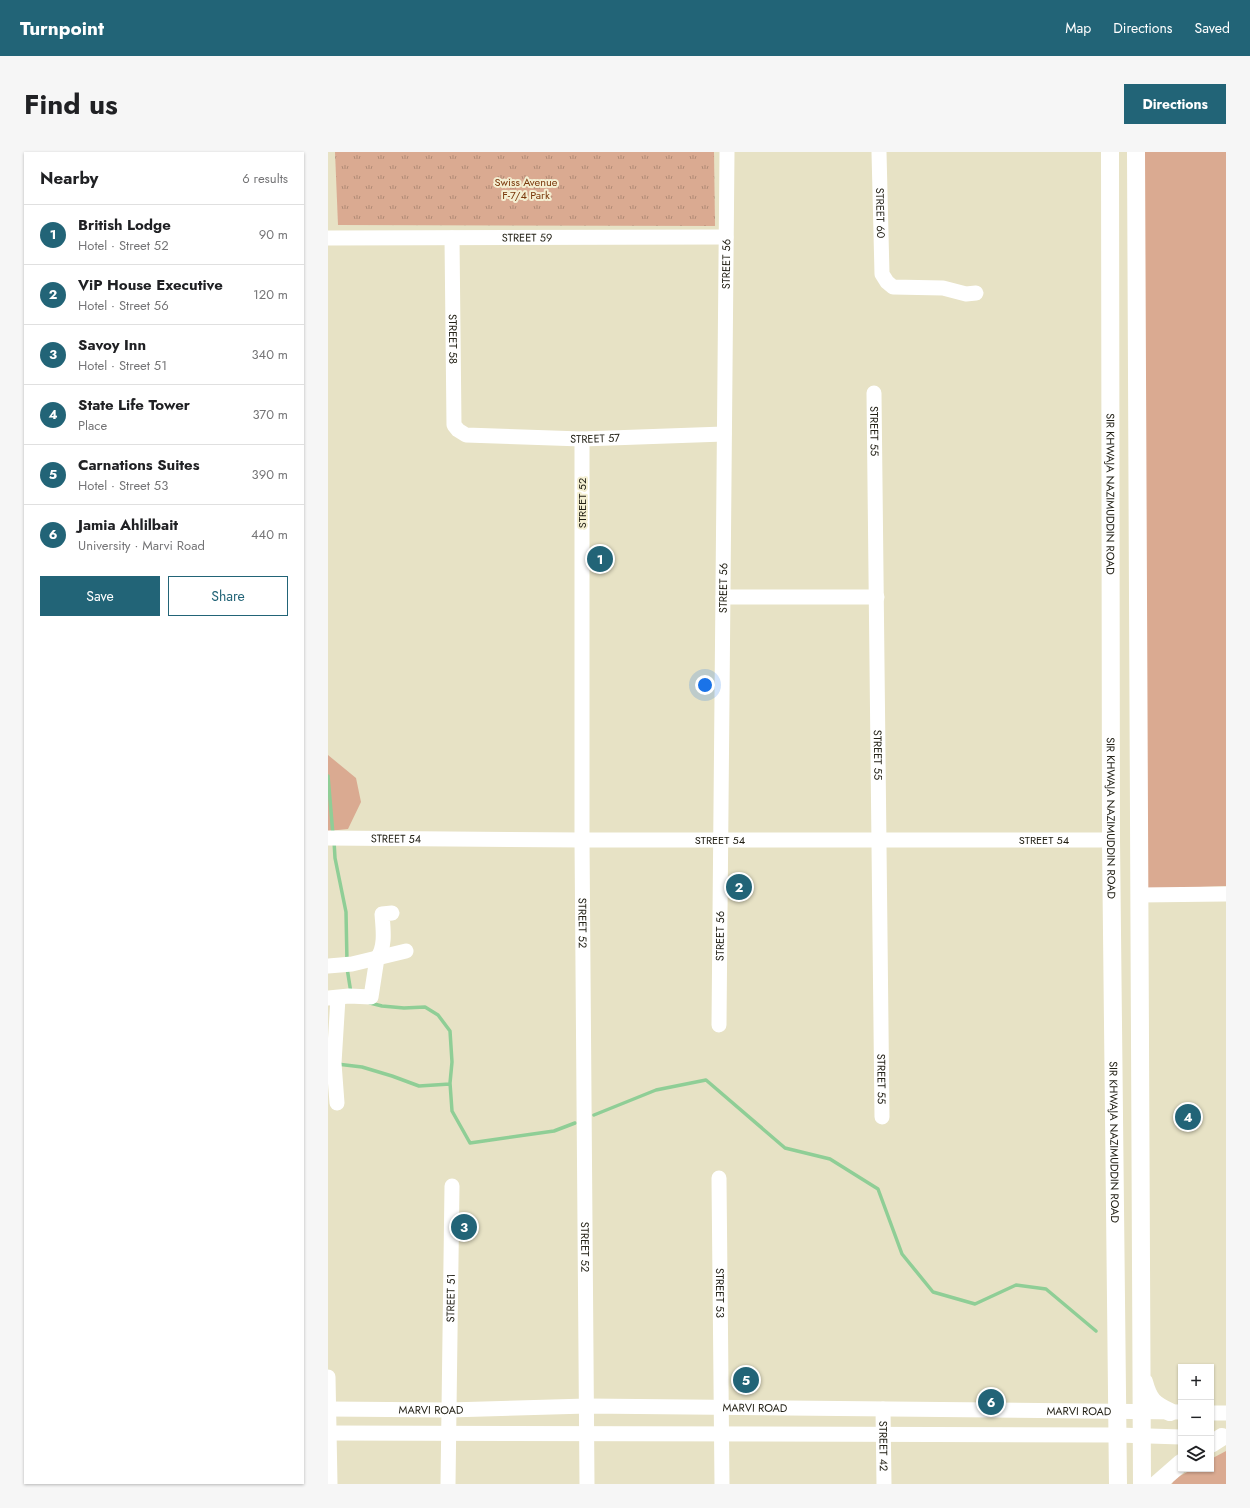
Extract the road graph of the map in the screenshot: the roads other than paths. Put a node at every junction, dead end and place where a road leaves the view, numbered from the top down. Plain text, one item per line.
1 (727, 152) edge
2 (879, 152) edge
3 (1110, 152) edge
4 (1136, 152) edge
5 (328, 238) edge
6 (452, 238) junction
7 (726, 238) junction
8 (976, 294) dead end
9 (874, 393) dead end
10 (724, 434) junction
11 (466, 435) joint
12 (582, 439) junction
13 (723, 597) junction
14 (877, 597) junction
15 (1138, 645) junction
16 (1111, 647) junction
17 (328, 838) edge
18 (582, 840) junction
19 (721, 840) junction
20 (879, 840) junction
21 (1112, 840) junction
22 (1226, 894) edge
23 (1139, 896) junction
24 (392, 913) dead end
25 (406, 952) dead end
26 (377, 958) junction
27 (341, 965) edge
28 (344, 997) edge
29 (719, 1025) dead end
30 (337, 1103) dead end
31 (882, 1117) dead end
32 (719, 1178) dead end
33 (452, 1186) dead end
34 (1141, 1371) junction
35 (328, 1377) edge
36 (587, 1406) junction
37 (721, 1407) junction
38 (328, 1409) edge
39 (883, 1409) junction
40 (449, 1410) junction
41 (1118, 1412) junction
42 (1142, 1412) junction
43 (1176, 1412) edge
44 (1214, 1413) edge
45 (1226, 1413) edge
46 (329, 1433) edge
47 (448, 1433) junction
48 (587, 1433) junction
49 (722, 1434) junction
50 (883, 1434) junction
51 (1118, 1435) junction
52 (1142, 1436) junction
53 (1178, 1437) edge
54 (1178, 1466) edge
55 (330, 1484) edge
56 (448, 1484) edge
57 (587, 1484) edge
58 (722, 1484) edge
59 (884, 1484) edge
60 (1118, 1484) edge
61 (1142, 1484) edge
62 (1157, 1484) edge

1 - 7 street, STREET 56
2 - 8 street, STREET 60
3 - 16 main road, SIR KHWAJA NAZIMUDDIN ROAD
4 - 15 main road
5 - 6 street, STREET 59
6 - 7 street, STREET 59
6 - 11 street, STREET 58
7 - 10 street, STREET 56
9 - 14 street, STREET 55
10 - 12 street, STREET 57
10 - 13 street, STREET 56
11 - 12 street, STREET 57
12 - 18 street, STREET 52
13 - 14 street
13 - 19 street, STREET 56
14 - 20 street, STREET 55
15 - 16 main road
15 - 23 main road
16 - 21 main road, SIR KHWAJA NAZIMUDDIN ROAD
17 - 18 street, STREET 54
18 - 19 street, STREET 54
18 - 36 street, STREET 52
19 - 20 street, STREET 54
19 - 29 street, STREET 56
20 - 21 street, STREET 54
20 - 31 street, STREET 55
21 - 41 main road, SIR KHWAJA NAZIMUDDIN ROAD
22 - 23 street
23 - 34 main road
24 - 26 street
25 - 26 street
26 - 27 street
26 - 28 street
28 - 30 street
32 - 37 street, STREET 53
33 - 40 street, STREET 51
34 - 42 main road
34 - 43 main road
35 - 38 street
36 - 37 street, MARVI ROAD
36 - 40 street, MARVI ROAD
36 - 48 street, STREET 52
37 - 39 street, MARVI ROAD
37 - 49 street, STREET 53
38 - 40 street, MARVI ROAD
38 - 46 street
39 - 41 street, MARVI ROAD
39 - 50 street, STREET 42
40 - 47 street, STREET 51
41 - 42 street, MARVI ROAD
41 - 51 main road, SIR KHWAJA NAZIMUDDIN ROAD
42 - 43 street, MARVI ROAD
42 - 52 main road
44 - 45 street
46 - 47 street, MARVI ROAD
46 - 55 street
47 - 48 street, MARVI ROAD
47 - 56 street, STREET 51
48 - 49 street, MARVI ROAD
48 - 57 street, STREET 52
49 - 50 street, MARVI ROAD
49 - 58 street, STREET 53
50 - 51 street, MARVI ROAD
50 - 59 street, STREET 42
51 - 52 street, MARVI ROAD
51 - 60 main road, SIR KHWAJA NAZIMUDDIN ROAD
52 - 53 street, MARVI ROAD
52 - 61 main road
54 - 62 main road

